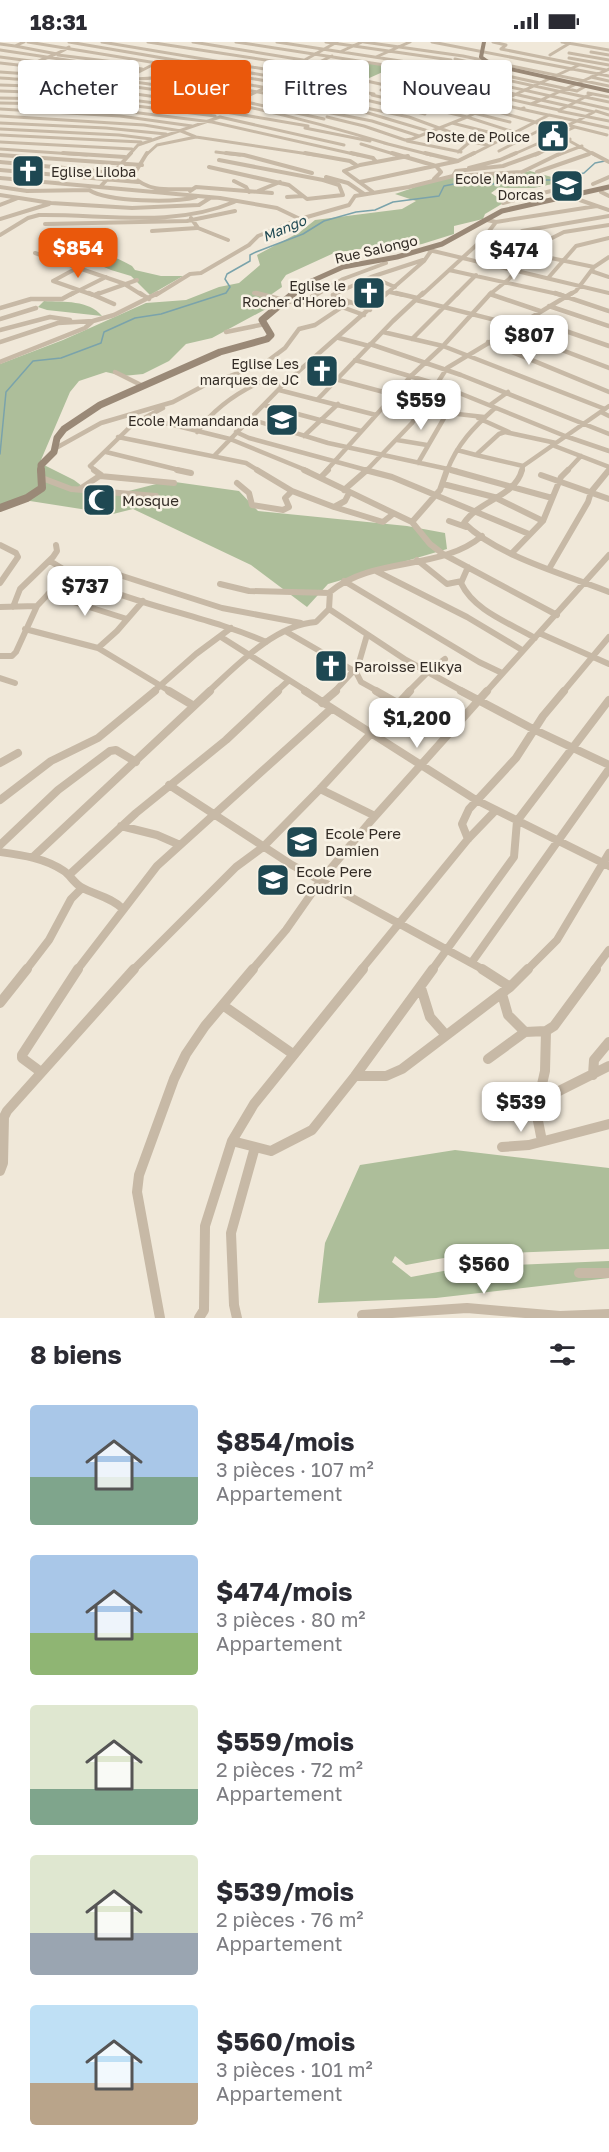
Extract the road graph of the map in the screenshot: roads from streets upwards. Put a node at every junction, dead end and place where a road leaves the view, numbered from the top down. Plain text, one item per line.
1 (26, 42) edge
2 (49, 42) edge
3 (69, 42) edge
4 (102, 42) edge
5 (148, 42) edge
6 (193, 42) edge
7 (238, 42) edge
8 (268, 42) edge
9 (277, 42) edge
10 (307, 42) edge
11 (326, 42) edge
12 (363, 42) edge
13 (399, 42) edge
14 (432, 42) edge
15 (484, 42) edge
16 (493, 42) edge
17 (562, 42) edge
18 (80, 43) edge
19 (157, 43) edge
20 (203, 43) edge
21 (336, 43) edge
22 (408, 43) edge
23 (570, 43) edge
24 (261, 45) junction
25 (300, 45) junction
26 (15, 46) junction
27 (73, 46) junction
28 (354, 46) junction
29 (585, 46) junction
30 (0, 47) edge
31 (227, 47) junction
32 (398, 47) junction
33 (505, 47) junction
34 (67, 48) junction
35 (145, 49) junction
36 (190, 49) junction
37 (325, 49) junction
38 (578, 49) junction
39 (289, 50) junction
40 (609, 50) edge
41 (251, 51) junction
42 (342, 51) junction
43 (389, 51) junction
44 (509, 51) junction
45 (135, 53) junction
46 (215, 53) junction
47 (569, 53) junction
48 (58, 54) junction
49 (178, 54) junction
50 (316, 54) junction
51 (276, 55) junction
52 (465, 55) junction
53 (501, 55) junction
54 (550, 55) junction
55 (609, 55) edge
56 (239, 56) junction
57 (332, 56) junction
58 (480, 56) junction
59 (0, 57) edge
60 (50, 57) junction
61 (124, 57) junction
62 (377, 57) junction
63 (561, 57) junction
64 (168, 58) junction
65 (203, 58) junction
66 (556, 59) junction
67 (21, 60) edge
68 (41, 60) edge
69 (60, 60) edge
70 (100, 60) edge
71 (118, 60) edge
72 (164, 60) edge
73 (178, 60) edge
74 (199, 60) edge
75 (214, 60) edge
76 (230, 60) edge
77 (267, 60) edge
78 (304, 60) joint
79 (323, 60) edge
80 (359, 60) edge
81 (369, 60) edge
82 (398, 60) edge
83 (453, 60) junction
84 (478, 60) edge
85 (485, 60) edge
86 (609, 60) edge
87 (151, 61) edge
88 (263, 61) edge
89 (263, 62) edge
90 (0, 63) edge
91 (18, 65) edge
92 (579, 65) junction
93 (151, 66) edge
94 (251, 66) edge
95 (254, 66) junction
96 (263, 67) edge
97 (251, 68) edge
98 (263, 68) edge
99 (571, 68) junction
100 (608, 68) edge
101 (139, 69) edge
102 (0, 70) edge
103 (144, 70) junction
104 (512, 70) edge
105 (139, 72) edge
106 (564, 72) junction
107 (18, 73) edge
108 (597, 74) junction
109 (556, 75) junction
110 (609, 76) edge
111 (512, 77) edge
112 (590, 77) junction
113 (0, 78) edge
114 (548, 78) junction
115 (18, 79) edge
116 (582, 81) junction
117 (512, 82) edge
118 (539, 82) junction
119 (18, 83) edge
120 (0, 84) edge
121 (7, 84) junction
122 (575, 84) junction
123 (18, 85) edge
124 (532, 86) junction
125 (586, 86) junction
126 (609, 86) edge
127 (512, 88) edge
128 (566, 88) junction
129 (263, 90) edge
130 (381, 90) edge
131 (523, 90) junction
132 (251, 91) edge
133 (577, 91) junction
134 (0, 92) edge
135 (18, 92) edge
136 (258, 92) junction
137 (558, 92) junction
138 (369, 93) edge
139 (374, 94) junction
140 (514, 94) joint
141 (592, 94) junction
142 (251, 95) edge
143 (550, 96) junction
144 (585, 97) junction
145 (609, 97) edge
146 (0, 98) edge
147 (18, 100) edge
148 (512, 100) edge
149 (541, 100) junction
150 (251, 102) edge
151 (576, 102) junction
152 (0, 103) edge
153 (18, 103) edge
154 (531, 104) junction
155 (609, 105) edge
156 (139, 106) edge
157 (568, 106) junction
158 (18, 107) edge
159 (369, 107) edge
160 (512, 107) edge
161 (603, 108) junction
162 (0, 109) edge
163 (251, 109) edge
164 (521, 109) junction
165 (560, 110) junction
166 (594, 112) junction
167 (139, 113) edge
168 (44, 114) edge
169 (113, 114) edge
170 (216, 114) edge
171 (236, 114) edge
172 (334, 114) edge
173 (473, 114) edge
174 (484, 114) edge
175 (507, 114) edge
176 (549, 115) junction
177 (609, 115) edge
178 (0, 116) edge
179 (214, 116) junction
180 (586, 116) junction
181 (42, 117) junction
182 (220, 117) junction
183 (467, 117) junction
184 (80, 120) junction
185 (577, 121) junction
186 (609, 121) edge
187 (212, 122) junction
188 (510, 122) dead end
189 (535, 122) junction
190 (0, 123) edge
191 (378, 123) junction
192 (452, 123) junction
193 (290, 124) junction
194 (74, 126) junction
195 (442, 126) junction
196 (195, 127) junction
197 (546, 127) junction
198 (305, 128) junction
199 (370, 128) junction
200 (569, 128) junction
201 (609, 128) edge
202 (0, 129) edge
203 (280, 129) junction
204 (375, 130) junction
205 (431, 130) junction
206 (181, 131) junction
207 (69, 132) junction
208 (515, 132) junction
209 (293, 133) junction
210 (560, 134) junction
211 (0, 135) edge
212 (169, 135) junction
213 (363, 135) junction
214 (607, 135) dead end
215 (419, 136) junction
216 (507, 136) junction
217 (196, 137) junction
218 (284, 137) junction
219 (63, 138) junction
220 (154, 139) junction
221 (570, 139) junction
222 (405, 140) junction
223 (0, 142) edge
224 (144, 142) junction
225 (378, 142) junction
226 (471, 143) junction
227 (361, 144) junction
228 (388, 144) junction
229 (57, 145) junction
230 (345, 145) junction
231 (264, 146) junction
232 (488, 146) junction
233 (582, 146) junction
234 (332, 147) junction
235 (132, 149) junction
236 (546, 149) junction
237 (0, 150) edge
238 (499, 151) dead end
239 (50, 152) junction
240 (216, 152) dead end
241 (458, 152) junction
242 (560, 153) junction
243 (0, 154) edge
244 (472, 154) junction
245 (589, 154) junction
246 (408, 156) junction
247 (124, 157) junction
248 (43, 158) junction
249 (219, 160) dead end
250 (458, 161) junction
251 (606, 161) edge
252 (0, 162) edge
253 (376, 162) junction
254 (36, 165) junction
255 (118, 165) junction
256 (142, 165) junction
257 (356, 165) junction
258 (443, 165) junction
259 (436, 166) junction
260 (209, 168) dead end
261 (467, 168) junction
262 (0, 170) edge
263 (29, 172) junction
264 (537, 172) dead end
265 (111, 175) junction
266 (453, 176) junction
267 (609, 177) edge
268 (0, 178) edge
269 (134, 178) junction
270 (106, 179) junction
271 (434, 179) junction
272 (19, 181) junction
273 (234, 181) dead end
274 (280, 182) junction
275 (360, 182) junction
276 (138, 183) junction
277 (592, 184) dead end
278 (101, 186) junction
279 (609, 187) edge
280 (0, 188) edge
281 (9, 189) junction
282 (193, 189) junction
283 (602, 189) junction
284 (258, 191) junction
285 (249, 192) junction
286 (373, 192) junction
287 (272, 193) dead end
288 (501, 193) dead end
289 (586, 193) junction
290 (364, 194) junction
291 (0, 195) edge
292 (98, 195) junction
293 (186, 195) junction
294 (198, 196) junction
295 (303, 196) junction
296 (609, 196) edge
297 (571, 197) junction
298 (18, 198) junction
299 (210, 198) junction
300 (287, 198) dead end
301 (520, 200) junction
302 (234, 202) junction
303 (51, 203) junction
304 (503, 203) dead end
305 (94, 204) junction
306 (0, 205) edge
307 (609, 205) edge
308 (599, 207) junction
309 (144, 208) junction
310 (609, 210) edge
311 (235, 211) dead end
312 (141, 216) junction
313 (190, 216) junction
314 (609, 216) edge
315 (0, 219) edge
316 (300, 219) junction
317 (487, 220) junction
318 (193, 221) junction
319 (496, 222) junction
320 (45, 224) dead end
321 (609, 225) edge
322 (197, 228) junction
323 (152, 231) dead end
324 (518, 234) junction
325 (0, 235) edge
326 (609, 238) edge
327 (228, 240) dead end
328 (546, 240) junction
329 (479, 243) junction
330 (503, 248) junction
331 (429, 250) junction
332 (35, 253) dead end
333 (529, 253) junction
334 (609, 257) edge
335 (461, 258) junction
336 (426, 259) junction
337 (383, 260) junction
338 (564, 260) junction
339 (487, 264) junction
340 (77, 268) junction
341 (592, 269) junction
342 (449, 270) junction
343 (515, 270) junction
344 (476, 275) junction
345 (106, 277) junction
346 (372, 277) junction
347 (549, 277) junction
348 (609, 277) edge
349 (137, 280) dead end
350 (506, 281) junction
351 (127, 285) junction
352 (582, 285) junction
353 (395, 287) junction
354 (80, 290) junction
355 (389, 292) junction
356 (609, 292) edge
357 (254, 293) dead end
358 (490, 294) junction
359 (94, 295) junction
360 (567, 296) junction
361 (149, 299) junction
362 (416, 299) junction
363 (283, 302) junction
364 (348, 303) junction
365 (114, 304) dead end
366 (445, 306) junction
367 (549, 306) junction
368 (342, 307) junction
369 (0, 308) edge
370 (36, 308) dead end
371 (370, 310) junction
372 (540, 311) junction
373 (609, 311) edge
374 (472, 313) junction
375 (364, 315) junction
376 (528, 318) junction
377 (0, 319) edge
378 (71, 320) junction
379 (93, 321) junction
380 (265, 324) junction
381 (515, 326) junction
382 (609, 326) edge
383 (0, 330) edge
384 (509, 330) junction
385 (226, 332) dead end
386 (383, 332) junction
387 (339, 338) junction
388 (412, 339) junction
389 (0, 342) edge
390 (488, 342) junction
391 (369, 345) junction
392 (443, 346) junction
393 (609, 346) edge
394 (468, 355) junction
395 (355, 360) junction
396 (427, 361) junction
397 (0, 363) edge
398 (447, 368) junction
399 (609, 368) edge
400 (115, 372) dead end
401 (411, 376) junction
402 (335, 379) junction
403 (437, 384) junction
404 (284, 385) junction
405 (143, 386) junction
406 (495, 387) junction
407 (279, 390) junction
408 (489, 392) dead end
409 (508, 392) junction
410 (609, 392) edge
411 (394, 395) junction
412 (318, 399) junction
413 (173, 402) junction
414 (425, 403) junction
415 (338, 404) junction
416 (264, 405) junction
417 (492, 407) junction
418 (605, 409) edge
419 (422, 410) junction
420 (447, 413) junction
421 (376, 415) junction
422 (609, 416) edge
423 (145, 418) junction
424 (483, 418) junction
425 (250, 419) junction
426 (321, 420) junction
427 (584, 424) junction
428 (361, 430) junction
429 (197, 432) junction
430 (236, 432) junction
431 (510, 432) junction
432 (609, 434) edge
433 (304, 436) junction
434 (565, 436) junction
435 (118, 437) junction
436 (230, 439) junction
437 (397, 440) junction
438 (554, 444) junction
439 (427, 445) junction
440 (346, 447) junction
441 (56, 448) junction
442 (457, 450) junction
443 (609, 451) edge
444 (106, 452) junction
445 (215, 455) junction
446 (382, 455) junction
447 (476, 455) junction
448 (581, 456) junction
449 (334, 461) junction
450 (418, 463) junction
451 (523, 466) junction
452 (609, 468) edge
453 (449, 469) junction
454 (367, 470) junction
455 (190, 473) dead end
456 (541, 475) dead end
457 (100, 476) junction
458 (321, 477) junction
459 (42, 478) junction
460 (560, 482) junction
461 (174, 483) dead end
462 (237, 483) dead end
463 (443, 484) junction
464 (513, 486) junction
465 (80, 489) junction
466 (292, 491) junction
467 (347, 491) junction
468 (591, 492) junction
469 (436, 495) junction
470 (156, 496) dead end
471 (494, 497) junction
472 (552, 498) junction
473 (609, 499) edge
474 (334, 507) junction
475 (0, 508) edge
476 (476, 511) junction
477 (393, 514) junction
478 (449, 520) dead end
479 (543, 520) junction
480 (412, 522) junction
481 (467, 528) junction
482 (529, 534) junction
483 (482, 536) junction
484 (0, 545) edge
485 (56, 545) dead end
486 (513, 552) junction
487 (443, 554) junction
488 (609, 555) edge
489 (50, 561) junction
490 (417, 561) junction
491 (468, 567) junction
492 (549, 569) junction
493 (376, 571) junction
494 (110, 572) dead end
495 (68, 573) junction
496 (462, 580) junction
497 (344, 581) junction
498 (586, 582) junction
499 (0, 583) edge
500 (220, 584) dead end
501 (609, 592) edge
502 (330, 593) junction
503 (48, 594) junction
504 (143, 601) junction
505 (37, 606) junction
506 (0, 607) edge
507 (13, 607) junction
508 (329, 609) junction
509 (557, 615) junction
510 (127, 619) junction
511 (302, 623) junction
512 (231, 628) junction
513 (25, 629) junction
514 (285, 632) junction
515 (367, 635) junction
516 (537, 635) junction
517 (221, 637) junction
518 (609, 637) edge
519 (266, 642) junction
520 (98, 648) junction
521 (522, 650) junction
522 (250, 656) junction
523 (0, 657) edge
524 (592, 657) junction
525 (445, 659) dead end
526 (609, 664) edge
527 (356, 672) junction
528 (428, 672) junction
529 (502, 673) junction
530 (0, 678) edge
531 (288, 681) junction
532 (15, 683) dead end
533 (160, 685) junction
534 (479, 700) junction
535 (609, 700) edge
536 (322, 703) junction
537 (397, 704) junction
538 (194, 706) junction
539 (332, 709) junction
540 (533, 729) junction
541 (369, 732) junction
542 (450, 733) junction
543 (573, 748) junction
544 (18, 753) dead end
545 (136, 762) junction
546 (0, 763) edge
547 (420, 766) junction
548 (609, 767) edge
549 (169, 785) junction
550 (320, 789) junction
551 (0, 800) edge
552 (476, 800) junction
553 (495, 811) junction
554 (214, 815) junction
555 (375, 816) junction
556 (517, 822) junction
557 (121, 826) junction
558 (468, 839) junction
559 (559, 840) junction
560 (0, 844) edge
561 (180, 845) junction
562 (262, 847) junction
563 (0, 852) edge
564 (609, 853) edge
565 (33, 858) junction
566 (606, 864) edge
567 (69, 875) junction
568 (321, 880) junction
569 (82, 888) junction
570 (123, 909) junction
571 (399, 925) junction
572 (447, 950) junction
573 (609, 950) edge
574 (472, 962) junction
575 (510, 987) junction
576 (420, 988) junction
577 (502, 994) junction
578 (0, 1003) edge
579 (224, 1006) junction
580 (546, 1031) junction
581 (525, 1032) junction
582 (445, 1034) junction
583 (609, 1042) edge
584 (293, 1054) junction
585 (488, 1059) dead end
586 (609, 1066) edge
587 (41, 1072) junction
588 (593, 1075) junction
589 (355, 1076) junction
590 (537, 1102) junction
591 (609, 1124) edge
592 (232, 1141) junction
593 (542, 1141) junction
594 (255, 1147) junction
595 (502, 1147) dead end
596 (0, 1171) edge
597 (579, 1273) dead end
598 (609, 1273) edge
599 (362, 1315) dead end
600 (606, 1316) edge
601 (160, 1318) edge
602 (199, 1318) edge
603 (237, 1318) edge

1 - 26 street
1 - 34 street
2 - 27 street
3 - 18 street
4 - 35 street
5 - 19 street
6 - 20 street
7 - 24 street
7 - 31 street
8 - 24 street
9 - 25 street
10 - 25 street
11 - 21 street
12 - 28 street
12 - 32 street
13 - 22 street
14 - 58 street
15 - 58 street
16 - 33 street
17 - 23 street
18 - 27 street
18 - 45 street
19 - 35 street
19 - 36 street
20 - 31 street
20 - 36 street
21 - 28 street
21 - 37 street
22 - 32 street
22 - 52 street
23 - 29 street
23 - 54 street
24 - 39 street
24 - 41 street
25 - 37 street
25 - 39 street
26 - 30 street
26 - 48 street
27 - 34 street
28 - 42 street
28 - 43 street
29 - 38 street
29 - 40 street
30 - 60 street
31 - 41 street
31 - 46 street
32 - 43 street
32 - 52 street
33 - 44 street
33 - 54 street
34 - 48 street
34 - 61 street
35 - 45 street
35 - 49 street
36 - 46 street
36 - 49 street
37 - 42 street
37 - 50 street
38 - 47 street
38 - 55 street
39 - 50 street
39 - 51 street
41 - 51 street
41 - 56 street
42 - 57 street
42 - 62 street
43 - 62 street
43 - 83 street
44 - 53 street
44 - 66 street
45 - 61 street
45 - 64 street
46 - 56 street
46 - 65 street
47 - 63 street
47 - 86 street
48 - 60 street
48 - 70 street
49 - 64 street
49 - 65 street
50 - 57 street
50 - 78 street
51 - 77 street
51 - 78 street
52 - 58 street
52 - 58 street
52 - 83 street
53 - 58 street
53 - 99 street
54 - 63 street
56 - 76 street
56 - 88 street
57 - 79 street
57 - 80 street
58 - 83 street
58 - 84 street
58 - 85 street
58 - 106 street
58 - 109 street
59 - 67 street
60 - 68 street
60 - 69 street
61 - 71 street
61 - 87 street
62 - 81 street
62 - 82 street
63 - 66 street
63 - 100 street
64 - 72 street
64 - 73 street
65 - 74 street
65 - 75 street
66 - 92 street
89 - 95 street
90 - 91 street
92 - 99 street
92 - 100 street
93 - 103 street
94 - 95 street
95 - 96 street
95 - 97 street
95 - 98 street
99 - 106 street
99 - 108 street
100 - 108 street
101 - 103 street
102 - 107 street
103 - 105 street
104 - 114 street
106 - 109 street
106 - 112 street
108 - 110 street
108 - 112 street
109 - 114 street
109 - 116 street
111 - 118 street
112 - 116 street
112 - 126 street
113 - 115 street
114 - 118 street
114 - 122 street
116 - 122 street
116 - 126 street
117 - 124 street
118 - 124 street
118 - 128 street
119 - 121 street
120 - 121 street
121 - 123 street
122 - 125 street
122 - 128 street
124 - 131 street
124 - 137 street
125 - 126 street
125 - 133 street
127 - 131 street
128 - 133 street
128 - 137 street
129 - 136 street
130 - 139 street
131 - 140 street
131 - 143 street
132 - 136 street
133 - 141 street
134 - 135 street
136 - 142 street
136 - 205 street
137 - 143 street
137 - 144 street
138 - 139 street
139 - 183 street
140 - 149 street
141 - 144 street
141 - 145 street
143 - 149 street
143 - 151 street
144 - 151 street
144 - 155 street
146 - 147 street
148 - 154 street
149 - 154 street
149 - 157 street
150 - 199 street
151 - 157 street
151 - 161 street
152 - 153 street
154 - 164 street
154 - 165 street
155 - 161 street
156 - 179 street
157 - 165 street
157 - 166 street
158 - 162 street
159 - 195 street
160 - 164 street
161 - 166 street
163 - 213 street
164 - 176 street
165 - 176 street
165 - 180 street
166 - 177 street
166 - 180 street
167 - 187 street
168 - 181 street
169 - 196 street
170 - 179 street
171 - 193 street
172 - 191 street
173 - 183 street
174 - 188 street
175 - 189 street
176 - 185 street
176 - 189 street
178 - 181 street
179 - 182 street
180 - 185 street
180 - 186 street
181 - 184 street
182 - 187 street
182 - 203 street
183 - 192 street
183 - 208 street
184 - 194 street
184 - 206 street
185 - 200 street
185 - 201 street
187 - 196 street
187 - 218 street
189 - 197 street
189 - 208 street
190 - 194 street
191 - 199 street
191 - 215 street
192 - 195 street
192 - 216 street
193 - 198 street
193 - 203 street
194 - 207 street
194 - 212 street
195 - 205 street
195 - 226 street
196 - 206 street
197 - 210 street
197 - 238 street
198 - 209 street
198 - 225 street
199 - 204 street
200 - 210 street
200 - 214 street
202 - 207 street
203 - 209 street
204 - 213 street
204 - 222 street
205 - 215 street
205 - 226 street
206 - 212 street
206 - 217 street
207 - 219 street
207 - 220 street
208 - 216 street
209 - 218 street
209 - 230 street
210 - 221 street
210 - 261 street
211 - 219 street
212 - 220 street
213 - 228 street
215 - 222 street
216 - 232 street
217 - 231 street
217 - 256 street
218 - 231 street
218 - 234 street
219 - 224 street
219 - 229 street
220 - 224 street
221 - 233 street
221 - 236 street
222 - 241 street
223 - 229 street
224 - 235 street
225 - 227 street
225 - 228 street
226 - 232 street
226 - 241 street
227 - 230 street
227 - 246 street
228 - 250 street
229 - 235 street
229 - 239 street
230 - 234 street
231 - 257 street
232 - 244 street
233 - 242 street
233 - 245 street
234 - 253 street
235 - 247 street
236 - 242 street
236 - 261 street
237 - 239 street
239 - 247 street
239 - 248 street
240 - 290 street
241 - 244 street
242 - 266 street
243 - 248 street
244 - 250 street
245 - 251 street
245 - 264 street
246 - 253 street
246 - 259 street
247 - 255 street
248 - 254 street
248 - 255 street
249 - 295 street
250 - 258 street
252 - 254 street
253 - 257 street
254 - 263 street
254 - 265 street
255 - 256 street
255 - 265 street
256 - 269 street
257 - 275 street
258 - 259 street
258 - 261 street
259 - 271 street
259 - 275 street
260 - 274 street
261 - 266 street
262 - 263 street
263 - 270 street
263 - 272 street
265 - 269 street
265 - 270 street
266 - 271 street
267 - 277 street
268 - 272 street
269 - 276 street
270 - 276 street
270 - 278 street
271 - 286 street
272 - 278 street
272 - 281 street
273 - 285 street
274 - 284 street
274 - 295 street
275 - 286 street
276 - 282 street
278 - 292 street
278 - 293 street
279 - 283 street, Rue Salongo
280 - 281 street
281 - 292 street
282 - 285 street
282 - 293 street
283 - 289 street, Rue Salongo
283 - 296 street
284 - 285 street
284 - 287 street
286 - 290 street
288 - 301 street
289 - 297 street, Rue Salongo
289 - 301 street
290 - 316 street
291 - 298 street
292 - 294 street
292 - 305 street
293 - 294 street
294 - 299 street
295 - 300 street
297 - 308 street
297 - 317 street, Rue Salongo
298 - 303 street
298 - 306 street
299 - 302 street
299 - 309 street
301 - 304 street
302 - 313 street
302 - 316 street
303 - 305 street
303 - 315 street
305 - 309 street
307 - 308 street
308 - 310 street
308 - 319 street
309 - 312 street
311 - 318 street
312 - 313 street
312 - 325 street
313 - 318 street
314 - 324 street
316 - 361 street
317 - 319 street
317 - 331 street, Rue Salongo
318 - 320 street
318 - 322 street
319 - 329 street
321 - 328 street
322 - 323 street
322 - 327 street
324 - 328 street
324 - 330 street
326 - 338 street
328 - 333 street
329 - 330 street
329 - 335 street
330 - 333 street
330 - 339 street
331 - 335 street
331 - 336 street
331 - 337 street, Rue Salongo
332 - 340 street
333 - 338 street
333 - 343 street
334 - 341 street
335 - 339 street
335 - 342 street
336 - 346 street
336 - 353 street
337 - 363 street, Rue Salongo
337 - 363 street
338 - 341 street
338 - 347 street
339 - 343 street
340 - 345 street
340 - 354 street
341 - 348 street
341 - 352 street
342 - 344 street
342 - 362 street
343 - 347 street
343 - 350 street
344 - 350 street
344 - 366 street
345 - 351 street
345 - 354 street
346 - 353 street
346 - 364 street
347 - 352 street
349 - 351 street
350 - 358 street
350 - 360 street
351 - 359 street
351 - 361 street
352 - 356 street
352 - 360 street
353 - 355 street
354 - 359 street
354 - 369 street
355 - 362 street
355 - 371 street
357 - 363 street
358 - 372 street
358 - 374 street
359 - 365 street
360 - 367 street
360 - 373 street
361 - 379 street
362 - 366 street
362 - 386 street
363 - 380 street, Rue Salongo
364 - 368 street
364 - 371 street
366 - 374 street
366 - 388 street
367 - 372 street
367 - 382 street
368 - 375 street
368 - 413 street
370 - 377 street
371 - 375 street
372 - 376 street
374 - 381 street
374 - 392 street
375 - 387 street
376 - 381 street
376 - 393 street
378 - 379 street
378 - 383 street
378 - 389 street
379 - 397 street
380 - 385 street
380 - 405 street, Rue Salongo
381 - 384 street
384 - 390 street
384 - 399 street
386 - 388 street
386 - 391 street
387 - 391 street
387 - 404 street
388 - 392 street
390 - 394 street
390 - 410 street
391 - 395 street
391 - 396 street
392 - 394 street
392 - 396 street
394 - 398 street
394 - 418 street
395 - 401 street
395 - 402 street
396 - 398 street
396 - 401 street
398 - 403 street
398 - 406 street
400 - 405 street
401 - 403 street
401 - 411 street
402 - 411 street
402 - 412 street
403 - 414 street
403 - 417 street
404 - 407 street
404 - 429 street
405 - 441 street, Rue Salongo
406 - 408 street
406 - 409 street
407 - 412 street
407 - 416 street
409 - 417 street
409 - 427 street
411 - 414 street
411 - 421 street
412 - 415 street
413 - 423 street
413 - 441 street
414 - 419 street
415 - 421 street
415 - 426 street
416 - 425 street
416 - 426 street
417 - 424 street
417 - 434 street
418 - 422 street
418 - 427 street
419 - 420 street
419 - 437 street
420 - 424 street
420 - 439 street
421 - 428 street
423 - 429 street
423 - 435 street
424 - 431 street
424 - 442 street
425 - 430 street
425 - 433 street
426 - 428 street
426 - 433 street
427 - 432 street
427 - 434 street
428 - 440 street
429 - 436 street
430 - 436 street
430 - 449 street
431 - 438 street
431 - 447 street
433 - 440 street
434 - 438 street
434 - 443 street
435 - 444 street
435 - 445 street
436 - 445 street
436 - 458 street
437 - 439 street
437 - 446 street
438 - 448 street
438 - 451 street
439 - 450 street
440 - 446 street
440 - 449 street
441 - 459 street, Rue Salongo
442 - 447 street
442 - 453 street
444 - 455 street
444 - 457 street
445 - 466 street
446 - 450 street
446 - 454 street
447 - 451 street
448 - 452 street
448 - 460 street
449 - 454 street
449 - 458 street
450 - 453 street
451 - 464 street
452 - 468 street
453 - 463 street
453 - 464 street
454 - 467 street
454 - 469 street
456 - 460 street
457 - 461 street
457 - 465 street
458 - 467 street
459 - 465 street
459 - 475 street, Rue Salongo
460 - 468 street
460 - 472 street
462 - 466 street
463 - 469 street
463 - 471 street
464 - 471 street
464 - 472 street
465 - 470 street
466 - 474 street
467 - 474 street
467 - 477 street
468 - 473 street
468 - 492 street
469 - 476 street
469 - 480 street
471 - 476 street
471 - 479 street
472 - 479 street
474 - 477 street
476 - 481 street
476 - 482 street
477 - 480 street
478 - 481 street
479 - 482 street
480 - 487 street
481 - 483 street
482 - 486 street
483 - 486 street
483 - 487 street
484 - 499 street
485 - 489 street
486 - 492 street
487 - 490 street
487 - 491 street
488 - 498 street
489 - 495 street
489 - 507 street
490 - 493 street
490 - 496 street
491 - 496 street
491 - 509 street
492 - 498 street
493 - 497 street
493 - 521 street
494 - 511 street
495 - 503 street
495 - 504 street
496 - 516 street
497 - 502 street
497 - 529 street
498 - 501 street
498 - 509 street
500 - 502 street
502 - 508 street
503 - 505 street
503 - 510 street
504 - 510 street
504 - 512 street
505 - 507 street
505 - 513 street
506 - 507 street
508 - 511 street
508 - 515 street
509 - 516 street
510 - 520 street
511 - 514 street
512 - 517 street
512 - 519 street
513 - 520 street
513 - 523 street
514 - 519 street
514 - 527 street
515 - 527 street
515 - 528 street
516 - 521 street
516 - 524 street
517 - 522 street
517 - 533 street
518 - 524 street
519 - 522 street
520 - 533 street
521 - 529 street
522 - 531 street
522 - 538 street
524 - 526 street
524 - 540 street
525 - 528 street
527 - 536 street
527 - 537 street
528 - 534 street
528 - 537 street
529 - 534 street
530 - 532 street
531 - 536 street
531 - 549 street
533 - 538 street
533 - 551 street
534 - 540 street
534 - 542 street
535 - 543 street
536 - 539 street
537 - 541 street
537 - 542 street
538 - 545 street
539 - 541 street
539 - 554 street
540 - 543 street
540 - 552 street
541 - 547 street
541 - 550 street
542 - 547 street
543 - 548 street
543 - 556 street
544 - 546 street
545 - 560 street
545 - 565 street
547 - 552 street
547 - 555 street
548 - 559 street
549 - 554 street
549 - 557 street
550 - 555 street
550 - 562 street
552 - 553 street
552 - 558 street
553 - 556 street
553 - 558 street
554 - 561 street
554 - 562 street
555 - 568 street
556 - 559 street
556 - 572 street
557 - 561 street
557 - 567 street
558 - 571 street
559 - 566 street
559 - 574 street
561 - 570 street
562 - 568 street
562 - 587 street
563 - 565 street
564 - 566 street
565 - 567 street
566 - 575 street
567 - 569 street
568 - 571 street
568 - 579 street
569 - 570 street
569 - 578 street
570 - 587 street
571 - 572 street
571 - 584 street
572 - 574 street
572 - 576 street
573 - 580 street
574 - 575 street
575 - 577 street
576 - 582 street
576 - 589 street
577 - 581 street
577 - 582 street
579 - 584 street
579 - 601 street
580 - 581 street
580 - 590 street
581 - 585 street
582 - 589 street
583 - 588 street
584 - 592 street
586 - 588 street
587 - 596 street
588 - 590 street
589 - 594 street
590 - 593 street
591 - 593 street
592 - 594 street
592 - 602 street
593 - 595 street
594 - 603 street
597 - 598 street
599 - 600 street

